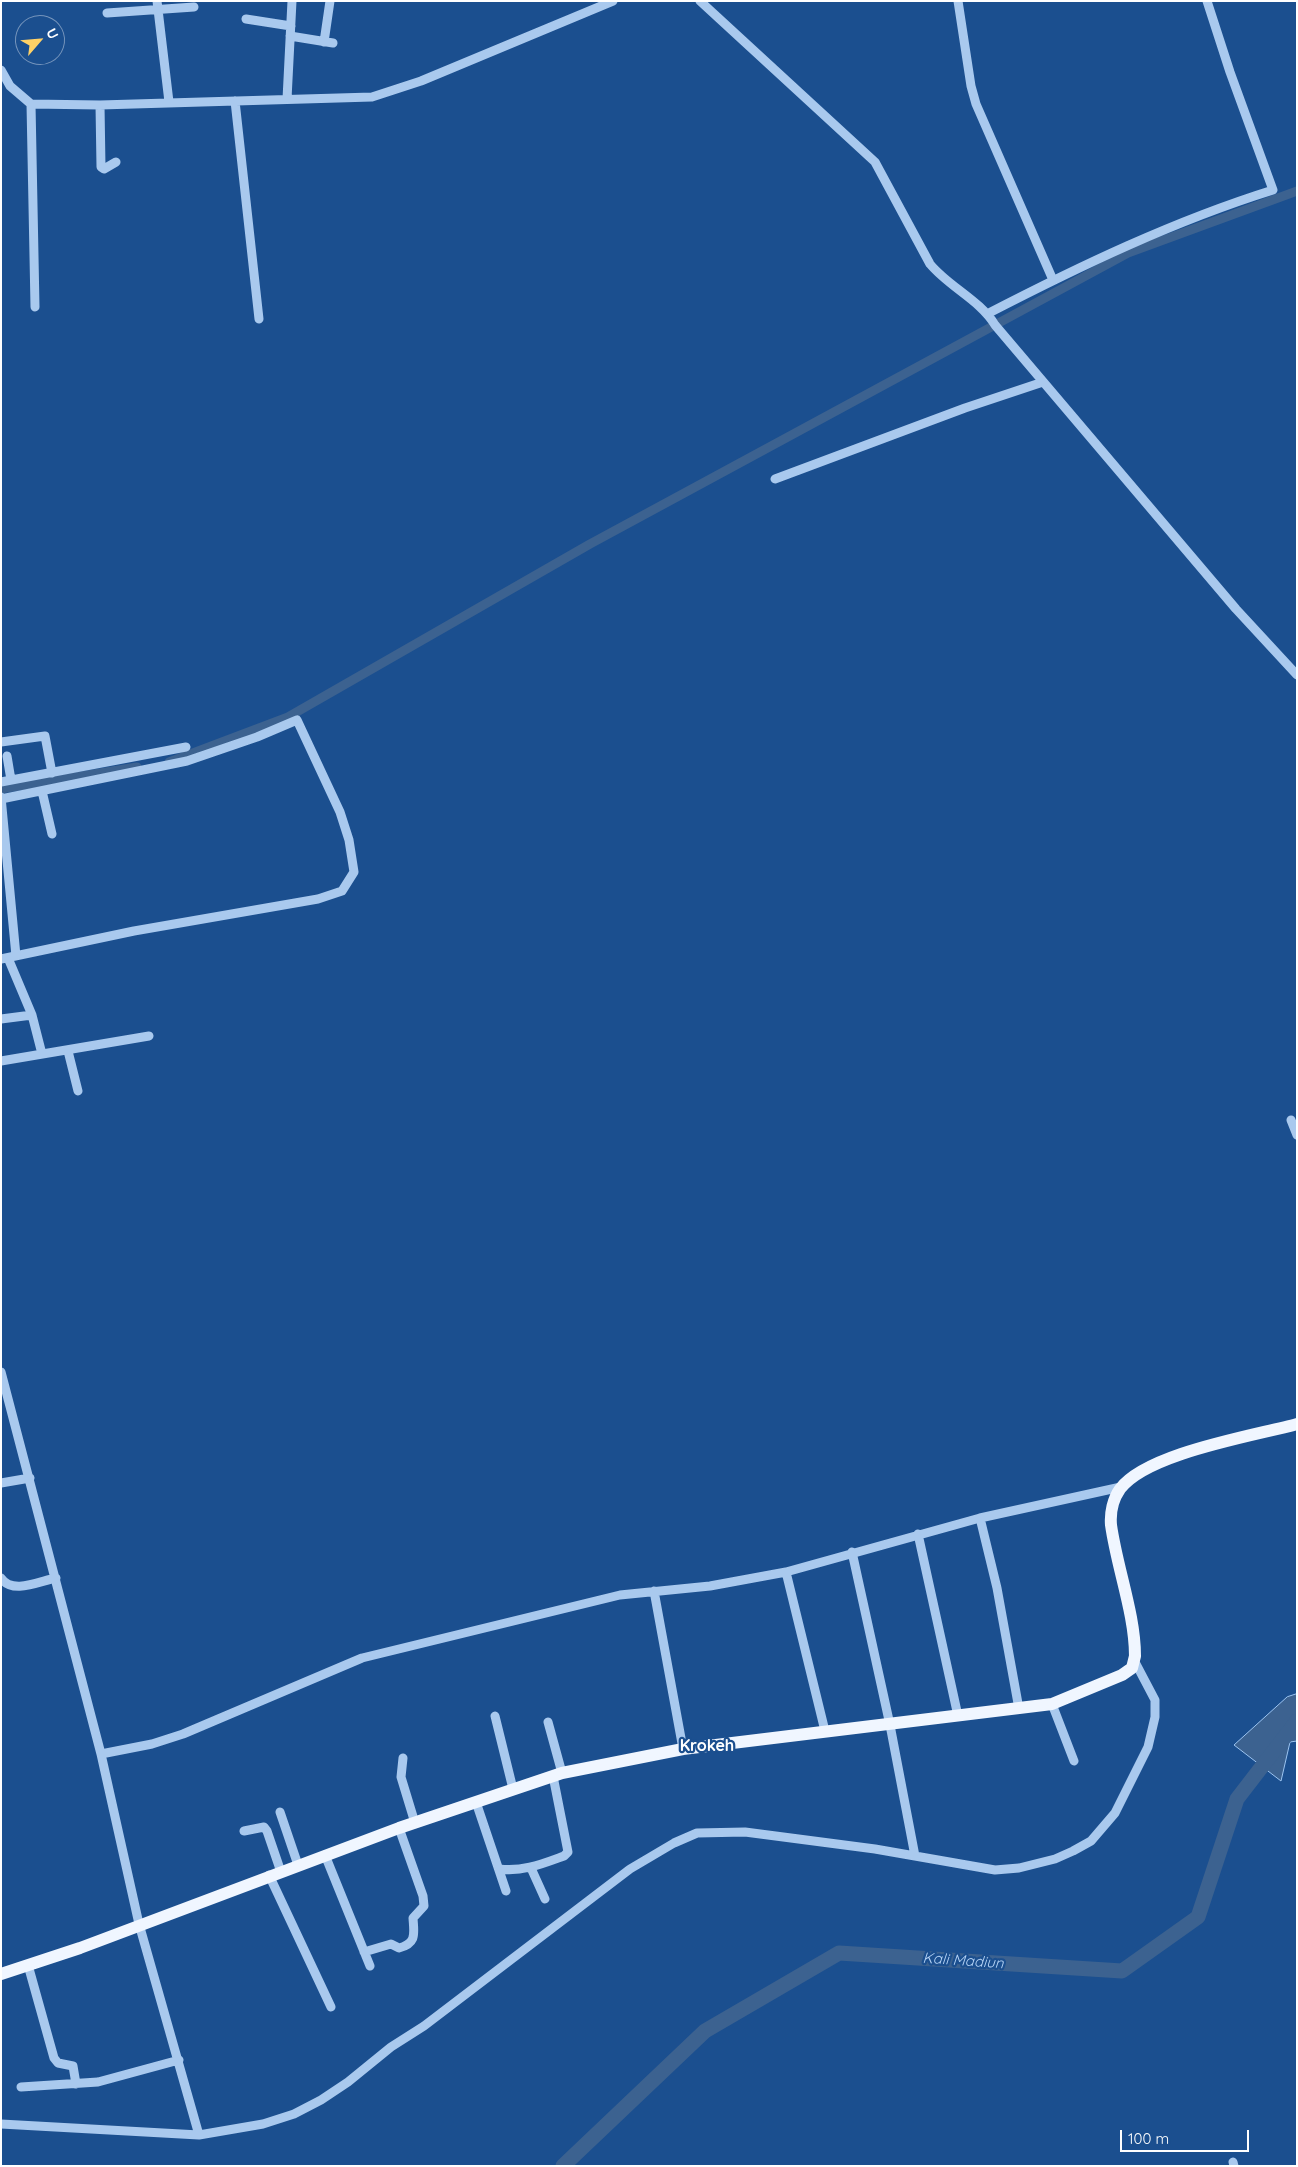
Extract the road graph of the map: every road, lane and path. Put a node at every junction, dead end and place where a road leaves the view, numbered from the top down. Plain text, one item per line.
1 (292, 1) edge
2 (330, 1) edge
3 (613, 1) edge
4 (700, 1) edge
5 (958, 1) edge
6 (1207, 1) edge
7 (158, 5) edge
8 (194, 7) dead end
9 (107, 13) dead end
10 (246, 19) dead end
11 (291, 26) junction
12 (290, 36) junction
13 (324, 42) junction
14 (333, 43) dead end
15 (1, 70) edge
16 (287, 99) junction
17 (235, 101) junction
18 (169, 102) junction
19 (31, 104) junction
20 (100, 105) junction
21 (116, 162) dead end
22 (1053, 280) junction
23 (35, 306) dead end
24 (989, 315) junction
25 (259, 319) dead end
26 (1043, 382) junction
27 (774, 479) dead end
28 (1297, 675) edge
29 (1, 742) edge
30 (186, 747) dead end
31 (7, 756) dead end
32 (52, 773) junction
33 (11, 780) junction
34 (1, 782) edge
35 (42, 791) junction
36 (1, 799) edge
37 (52, 834) dead end
38 (8, 958) edge
39 (32, 1015) junction
40 (1, 1019) edge
41 (148, 1036) dead end
42 (68, 1051) junction
43 (42, 1054) junction
44 (1, 1061) edge
45 (78, 1091) dead end
46 (1291, 1120) dead end
47 (1297, 1135) edge
48 (1, 1372) edge
49 (1297, 1424) edge
50 (30, 1478) junction
51 (1, 1484) edge
52 (1121, 1488) junction
53 (980, 1518) junction
54 (918, 1534) junction
55 (852, 1552) junction
56 (786, 1572) junction
57 (1, 1578) edge
58 (56, 1578) junction
59 (654, 1591) junction
60 (1135, 1662) junction
61 (1052, 1704) junction
62 (1019, 1709) junction
63 (495, 1716) dead end
64 (958, 1716) junction
65 (548, 1722) dead end
66 (890, 1725) junction
67 (825, 1731) junction
68 (683, 1748) junction
69 (101, 1754) junction
70 (403, 1758) dead end
71 (1074, 1761) dead end
72 (557, 1774) junction
73 (512, 1790) junction
74 (476, 1802) junction
75 (280, 1812) dead end
76 (415, 1823) junction
77 (399, 1828) junction
78 (244, 1831) dead end
79 (325, 1855) junction
80 (914, 1856) junction
81 (298, 1866) junction
82 (531, 1868) junction
83 (499, 1869) junction
84 (275, 1874) junction
85 (506, 1891) dead end
86 (545, 1899) dead end
87 (139, 1924) junction
88 (364, 1952) junction
89 (28, 1965) junction
90 (370, 1966) dead end
91 (1, 1974) edge
92 (331, 2007) dead end
93 (179, 2060) junction
94 (76, 2084) junction
95 (22, 2087) dead end
96 (1, 2124) edge
97 (200, 2135) junction

1 - 11 street
2 - 13 street
3 - 16 street
4 - 24 street
5 - 22 street
6 - 22 street
7 - 8 street
7 - 9 street
7 - 18 street
10 - 11 street
11 - 12 street
12 - 13 street
12 - 16 street
13 - 14 street
15 - 19 street
16 - 17 street
17 - 18 street
17 - 25 street
18 - 20 street
19 - 20 street
19 - 23 street
20 - 21 street
22 - 24 street
24 - 26 street
26 - 27 street
26 - 28 street
29 - 32 street
30 - 32 street
31 - 33 street
32 - 33 street
33 - 34 street
35 - 36 street
35 - 37 street
35 - 38 street
36 - 38 street
38 - 39 street
39 - 40 street
39 - 43 street
41 - 42 street
42 - 43 street
42 - 45 street
43 - 44 street
46 - 47 street
48 - 50 street
49 - 52 main road
50 - 51 street
50 - 58 street
52 - 53 street
52 - 60 main road
53 - 54 street
53 - 62 street
54 - 55 street
54 - 64 street
55 - 56 street
55 - 66 street
56 - 59 street
56 - 67 street
57 - 58 street
58 - 69 street
59 - 68 street
59 - 69 street
60 - 61 main road
60 - 80 street
61 - 62 main road
61 - 71 street
62 - 64 main road
63 - 73 street
64 - 66 main road
65 - 72 street
66 - 67 main road
66 - 80 street
67 - 68 main road
68 - 72 main road
69 - 87 street
70 - 76 street
72 - 73 main road
72 - 82 street
73 - 74 main road
74 - 76 main road
74 - 83 street
75 - 81 street
76 - 77 main road
77 - 79 main road
77 - 88 street
78 - 84 street
79 - 81 main road
79 - 88 street
80 - 97 street
81 - 84 main road
82 - 83 street
82 - 86 street
83 - 85 street
84 - 87 main road
84 - 92 street
87 - 89 main road
87 - 93 street
88 - 90 street
89 - 91 main road
89 - 94 street
93 - 94 street
93 - 97 street
94 - 95 street
96 - 97 street

